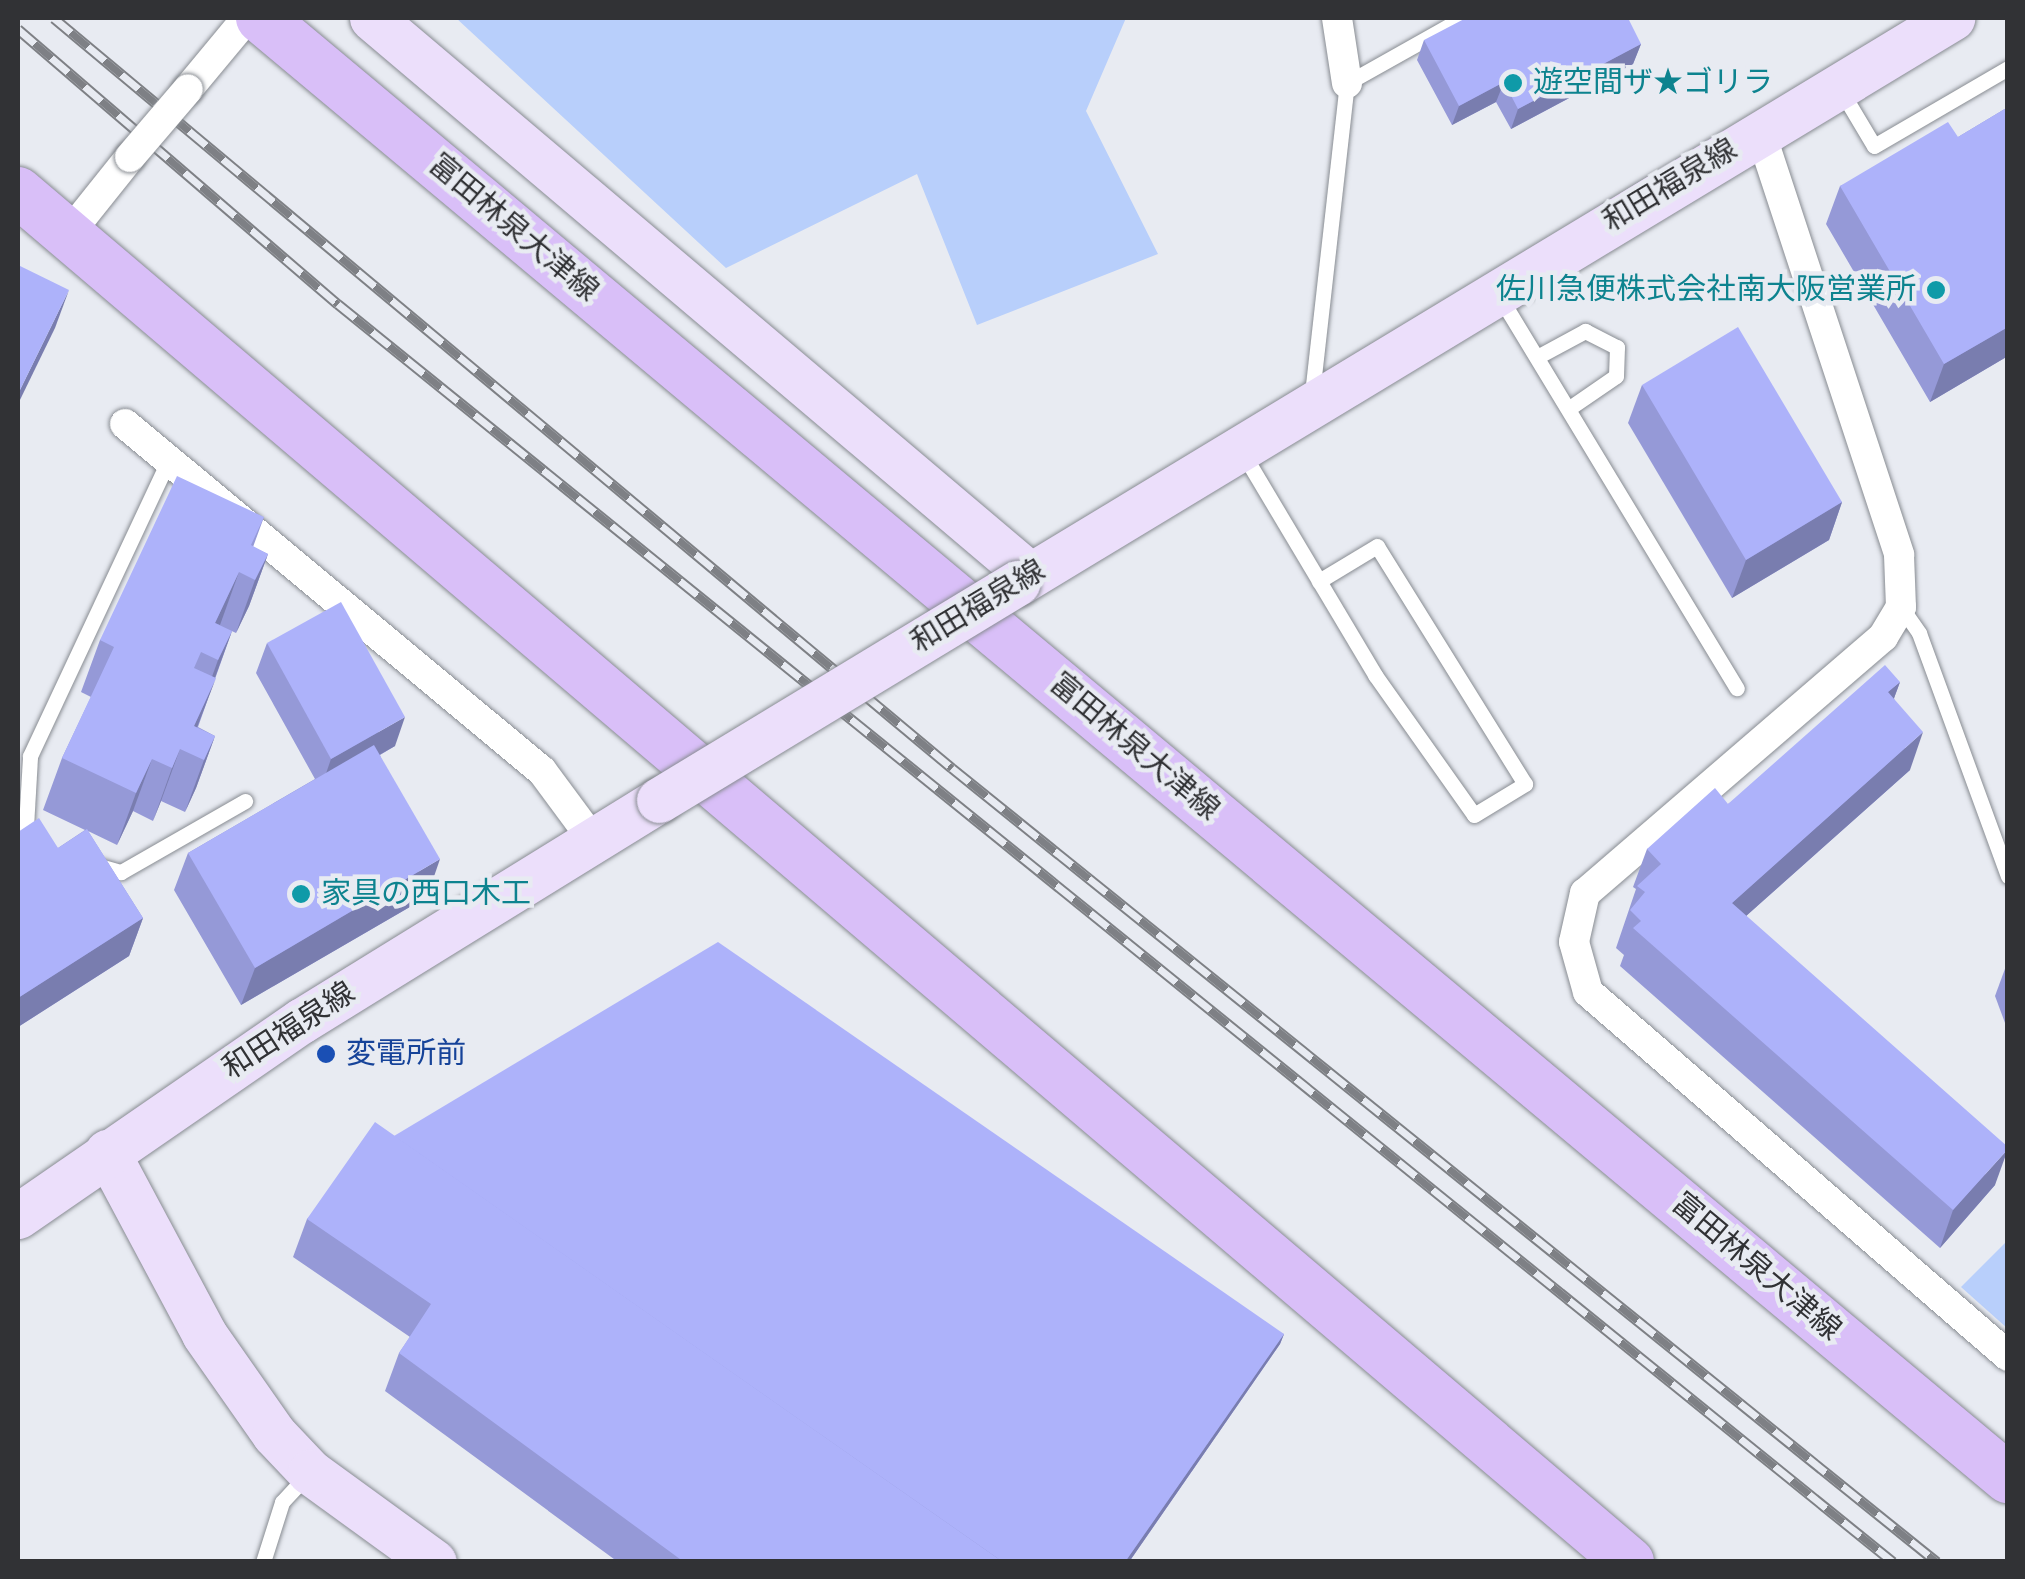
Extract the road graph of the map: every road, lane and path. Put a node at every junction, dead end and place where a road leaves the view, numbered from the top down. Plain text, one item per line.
1 (247, 18) edge
2 (261, 18) edge
3 (372, 18) edge
4 (1337, 18) edge
5 (1462, 18) edge
6 (1952, 18) edge
7 (2008, 68) edge
8 (1347, 83) junction
9 (1838, 85) junction
10 (1760, 132) junction
11 (18, 192) edge
12 (67, 236) junction
13 (1496, 291) junction
14 (1537, 357) junction
15 (1310, 404) junction
16 (1568, 409) junction
17 (125, 424) dead end
18 (1239, 447) junction
19 (168, 459) junction
20 (1024, 579) junction
21 (1319, 581) junction
22 (1901, 607) junction
23 (1738, 688) dead end
24 (245, 801) dead end
25 (594, 840) junction
26 (73, 858) edge
27 (24, 871) edge
28 (2008, 876) edge
29 (107, 1152) junction
30 (18, 1216) edge
31 (2008, 1356) edge
32 (310, 1472) junction
33 (2008, 1478) edge
34 (262, 1562) edge
35 (434, 1562) edge
36 (1629, 1562) edge

1 - 12 street, bridge
2 - 33 main road, 富田林泉大津線
3 - 20 main road
4 - 8 street
5 - 8 lane
6 - 9 main road, 和田福泉線
7 - 9 lane
8 - 15 lane
9 - 10 main road, 和田福泉線
10 - 13 main road, 和田福泉線
10 - 22 street
11 - 12 main road
12 - 36 main road
13 - 14 lane
13 - 15 main road, 和田福泉線
14 - 16 lane
14 - 16 lane
15 - 18 main road, 和田福泉線
16 - 23 lane
17 - 19 street
18 - 20 main road, 和田福泉線
18 - 21 lane
19 - 25 street
19 - 27 lane
20 - 25 main road, 和田福泉線, bridge
21 - 21 lane
22 - 28 lane
22 - 31 street
24 - 26 lane
25 - 29 main road, 和田福泉線
29 - 30 main road, 和田福泉線
29 - 32 main road
32 - 34 lane
32 - 35 main road

